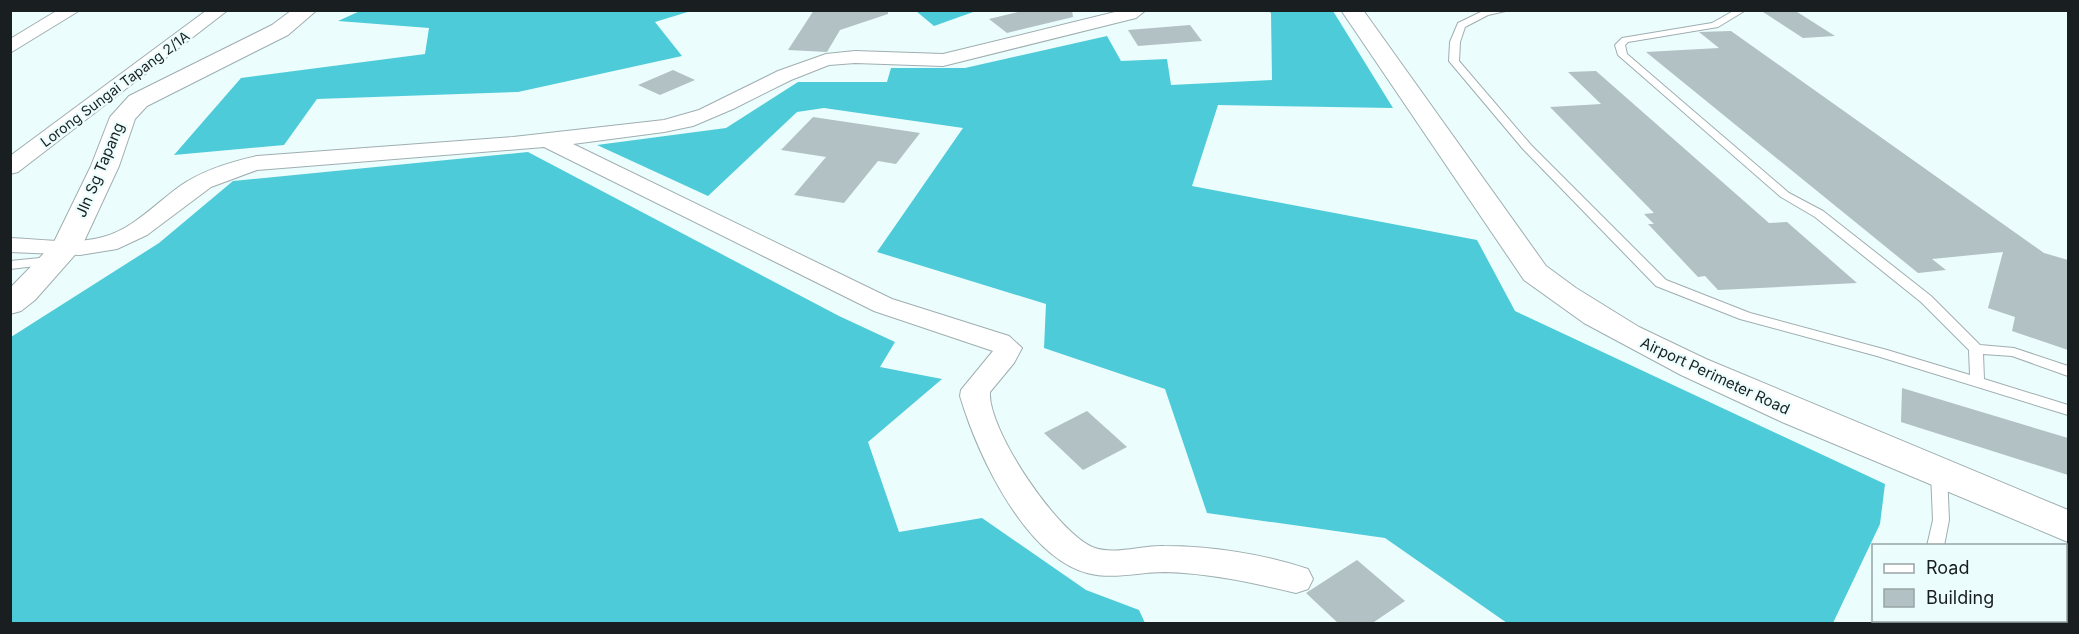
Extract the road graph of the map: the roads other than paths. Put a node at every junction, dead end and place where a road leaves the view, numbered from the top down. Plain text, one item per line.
1 (219, 10) edge
2 (306, 10) edge
3 (1137, 10) edge
4 (1353, 10) edge
5 (1506, 10) edge
6 (1742, 10) edge
7 (68, 12) dead end
8 (10, 48) edge
9 (550, 141) junction
10 (10, 167) edge
11 (10, 246) edge
12 (61, 254) junction
13 (10, 265) edge
14 (10, 304) edge
15 (1976, 349) junction
16 (2068, 370) edge
17 (1977, 382) junction
18 (2068, 410) edge
19 (1939, 473) junction
20 (2068, 527) edge
21 (1935, 544) edge
22 (1296, 579) dead end

1 - 10 street, Lorong Sungai Tapang 2/1A
2 - 12 street, Jln Sg Tapang
3 - 9 street
4 - 19 street, Airport Perimeter Road
5 - 17 lane
6 - 15 lane
7 - 8 street
9 - 12 street
9 - 22 street
11 - 12 street
12 - 13 lane
12 - 14 street, Jln Sg Tapang
15 - 16 lane
15 - 17 lane
17 - 18 lane
19 - 20 street, Airport Perimeter Road
19 - 21 lane

